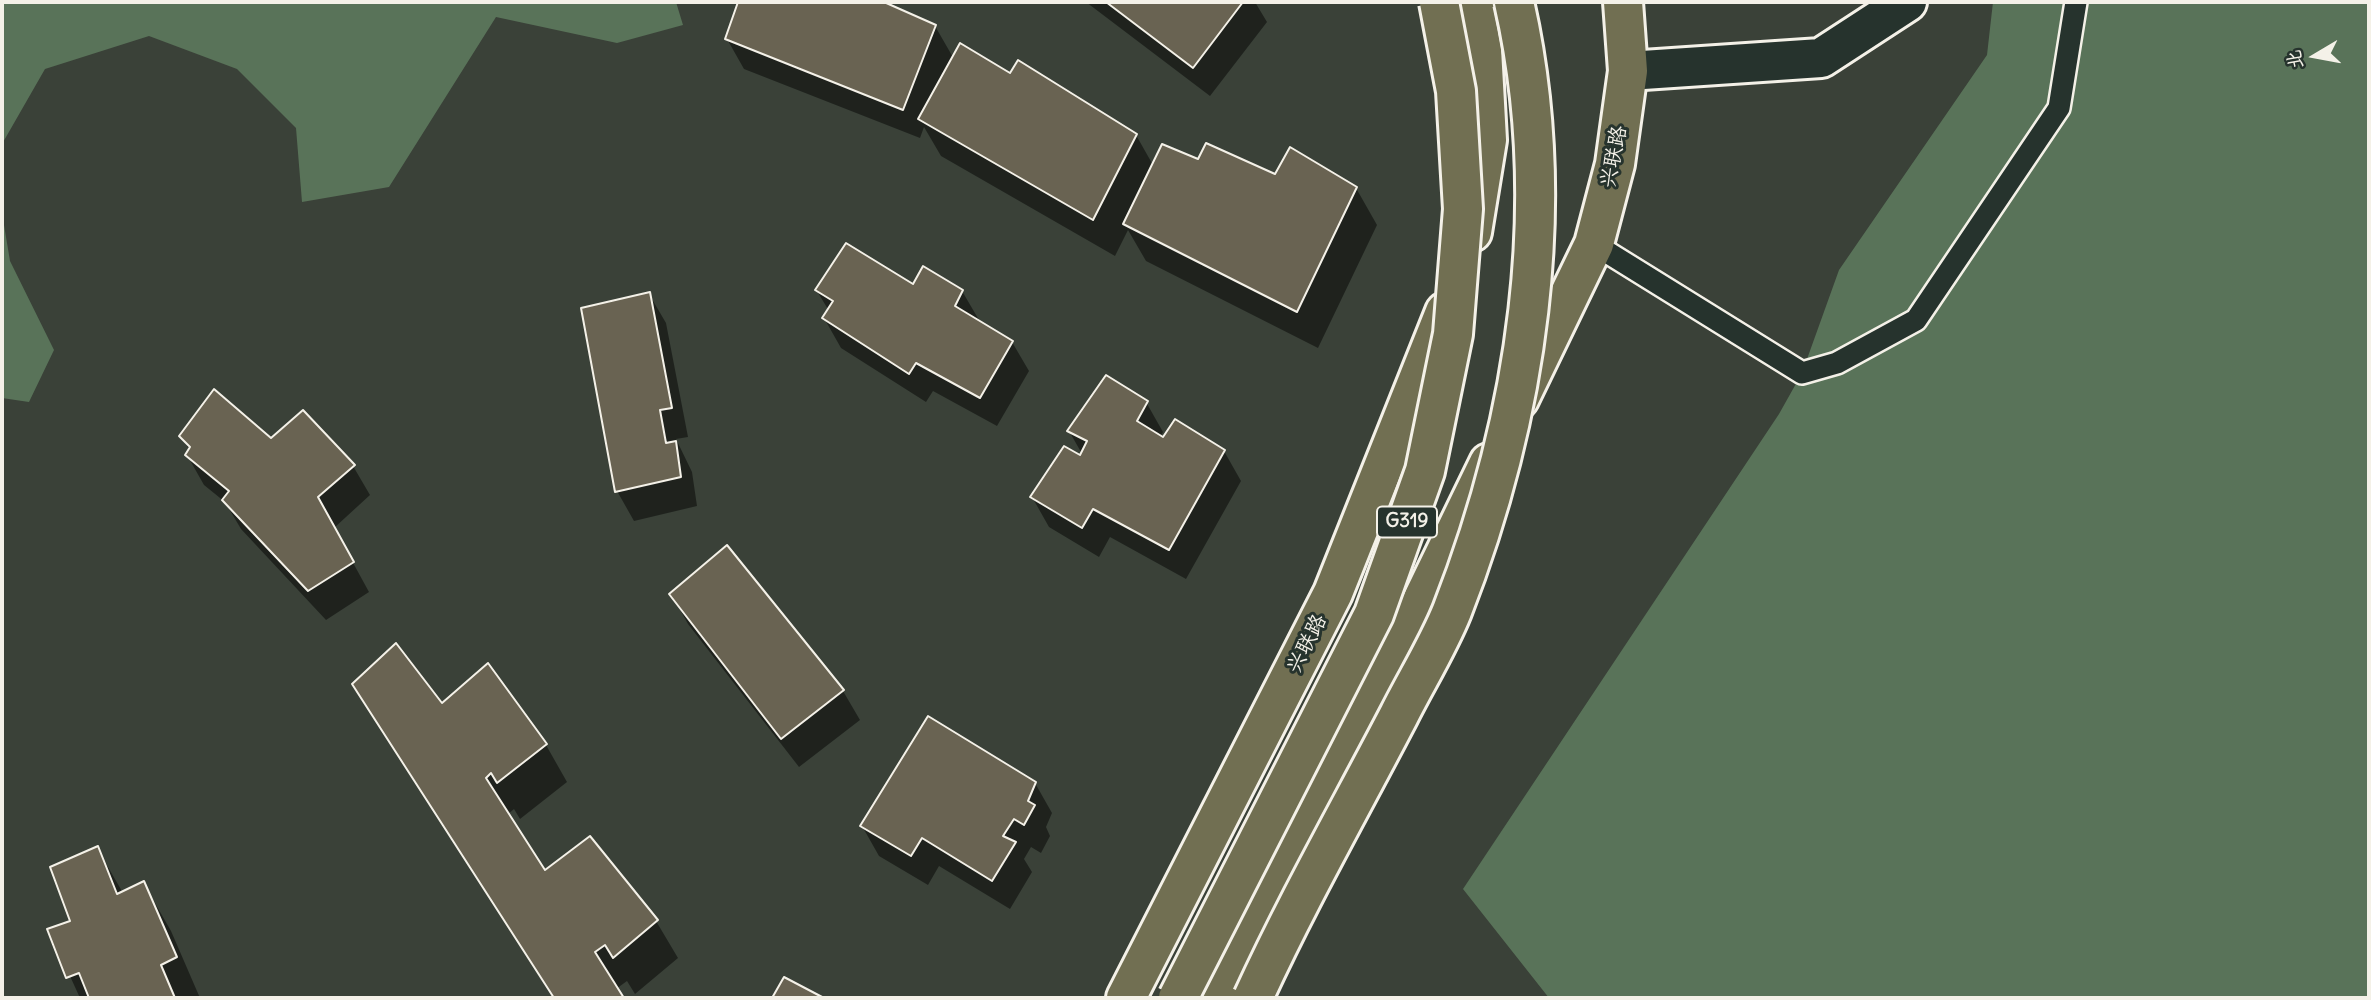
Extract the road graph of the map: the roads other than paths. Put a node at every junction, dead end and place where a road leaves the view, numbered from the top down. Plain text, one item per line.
1 (1439, 2) edge
2 (1473, 2) edge
3 (1514, 2) edge
4 (1623, 2) edge
5 (1907, 2) edge
6 (2076, 2) edge
7 (1628, 71) junction
8 (1594, 244) junction
9 (1126, 998) edge
10 (1178, 998) edge
11 (1219, 998) edge
12 (1254, 998) edge

1 - 10 main road, G319, bridge
2 - 9 main road, 兴联路
3 - 12 main road, bridge
4 - 7 main road, 兴联路
5 - 7 street
6 - 8 lane
7 - 8 main road, 兴联路
8 - 11 main road, 兴联路

